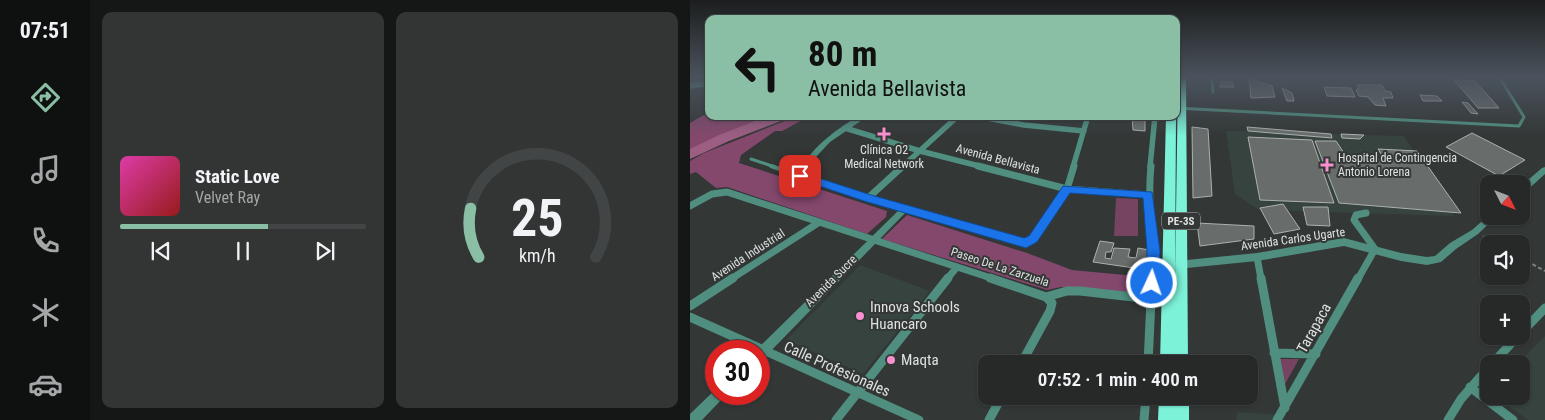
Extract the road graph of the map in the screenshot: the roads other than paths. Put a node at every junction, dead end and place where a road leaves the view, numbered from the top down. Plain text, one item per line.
1 (1512, 98) edge
2 (1180, 108) edge
3 (858, 120) edge
4 (954, 120) edge
5 (998, 120) edge
6 (1087, 120) edge
7 (1155, 120) edge
8 (1170, 120) edge
9 (1179, 120) edge
10 (845, 128) junction
11 (1084, 131) junction
12 (920, 151) junction
13 (752, 160) dead end
14 (1545, 170) edge
15 (800, 176) junction
16 (1530, 183) edge
17 (1067, 189) junction
18 (1148, 195) junction
19 (868, 198) junction
20 (690, 206) edge
21 (905, 209) junction
22 (1366, 213) dead end
23 (818, 223) junction
24 (1483, 225) edge
25 (873, 238) junction
26 (1375, 249) junction
27 (1258, 257) junction
28 (1169, 265) junction
29 (957, 266) junction
30 (1182, 266) junction
31 (1046, 297) junction
32 (1152, 299) junction
33 (690, 306) edge
34 (1545, 308) edge
35 (690, 317) edge
36 (1530, 324) edge
37 (737, 340) edge
38 (770, 343) edge
39 (1510, 345) edge
40 (1274, 353) junction
41 (1316, 354) junction
42 (1025, 355) edge
43 (1149, 355) edge
44 (1168, 355) edge
45 (1181, 355) edge
46 (1500, 355) edge
47 (770, 356) edge
48 (1480, 376) edge
49 (1470, 387) junction
50 (857, 393) junction
51 (708, 405) edge
52 (997, 405) edge
53 (1145, 405) edge
54 (1167, 405) edge
55 (1181, 405) edge
56 (1285, 408) junction
57 (693, 420) edge
58 (836, 420) edge
59 (919, 420) edge
60 (989, 420) edge
61 (1144, 420) edge
62 (1166, 420) edge
63 (1181, 420) edge
64 (1277, 420) edge
65 (1448, 420) edge
66 (1513, 420) edge

1 - 2 lane
3 - 10 street
4 - 12 street
5 - 11 street
6 - 11 street
7 - 18 street
8 - 28 highway, PE-3S
9 - 30 highway, PE-3S
10 - 12 street, Avenida Bellavista
10 - 15 street
11 - 17 street
12 - 17 street, Avenida Bellavista
12 - 19 street
13 - 15 lane
14 - 16 street
15 - 19 street
17 - 18 street, Avenida Bellavista
17 - 21 street
18 - 32 street
19 - 21 street
20 - 23 street, Paseo De La Zarzuela
21 - 25 street, Avenida Sucre
22 - 26 street
23 - 25 street, Paseo De La Zarzuela
23 - 33 street, Avenida Industrial
24 - 26 street, Avenida Carlos Ugarte
25 - 29 street, Paseo De La Zarzuela
25 - 38 street, Avenida Sucre
26 - 27 street, Avenida Carlos Ugarte
26 - 41 street, Tarapaca
27 - 30 street, Avenida Carlos Ugarte
27 - 40 street
28 - 30 street, Avenida Carlos Ugarte
28 - 44 highway, PE-3S
29 - 31 street, Paseo De La Zarzuela
29 - 50 street
30 - 45 highway, PE-3S
31 - 32 street, Paseo De La Zarzuela
31 - 42 street
32 - 43 street
34 - 36 street
35 - 37 street, Calle Profesionales
39 - 46 street
40 - 41 street
40 - 56 street
41 - 56 street, Tarapaca
47 - 50 street, Calle Profesionales
48 - 49 street
49 - 65 street
49 - 66 street
50 - 58 street
50 - 59 street, Calle Profesionales
51 - 57 street
52 - 60 street
53 - 61 street
54 - 62 highway
55 - 63 highway
56 - 64 street, Tarapaca

